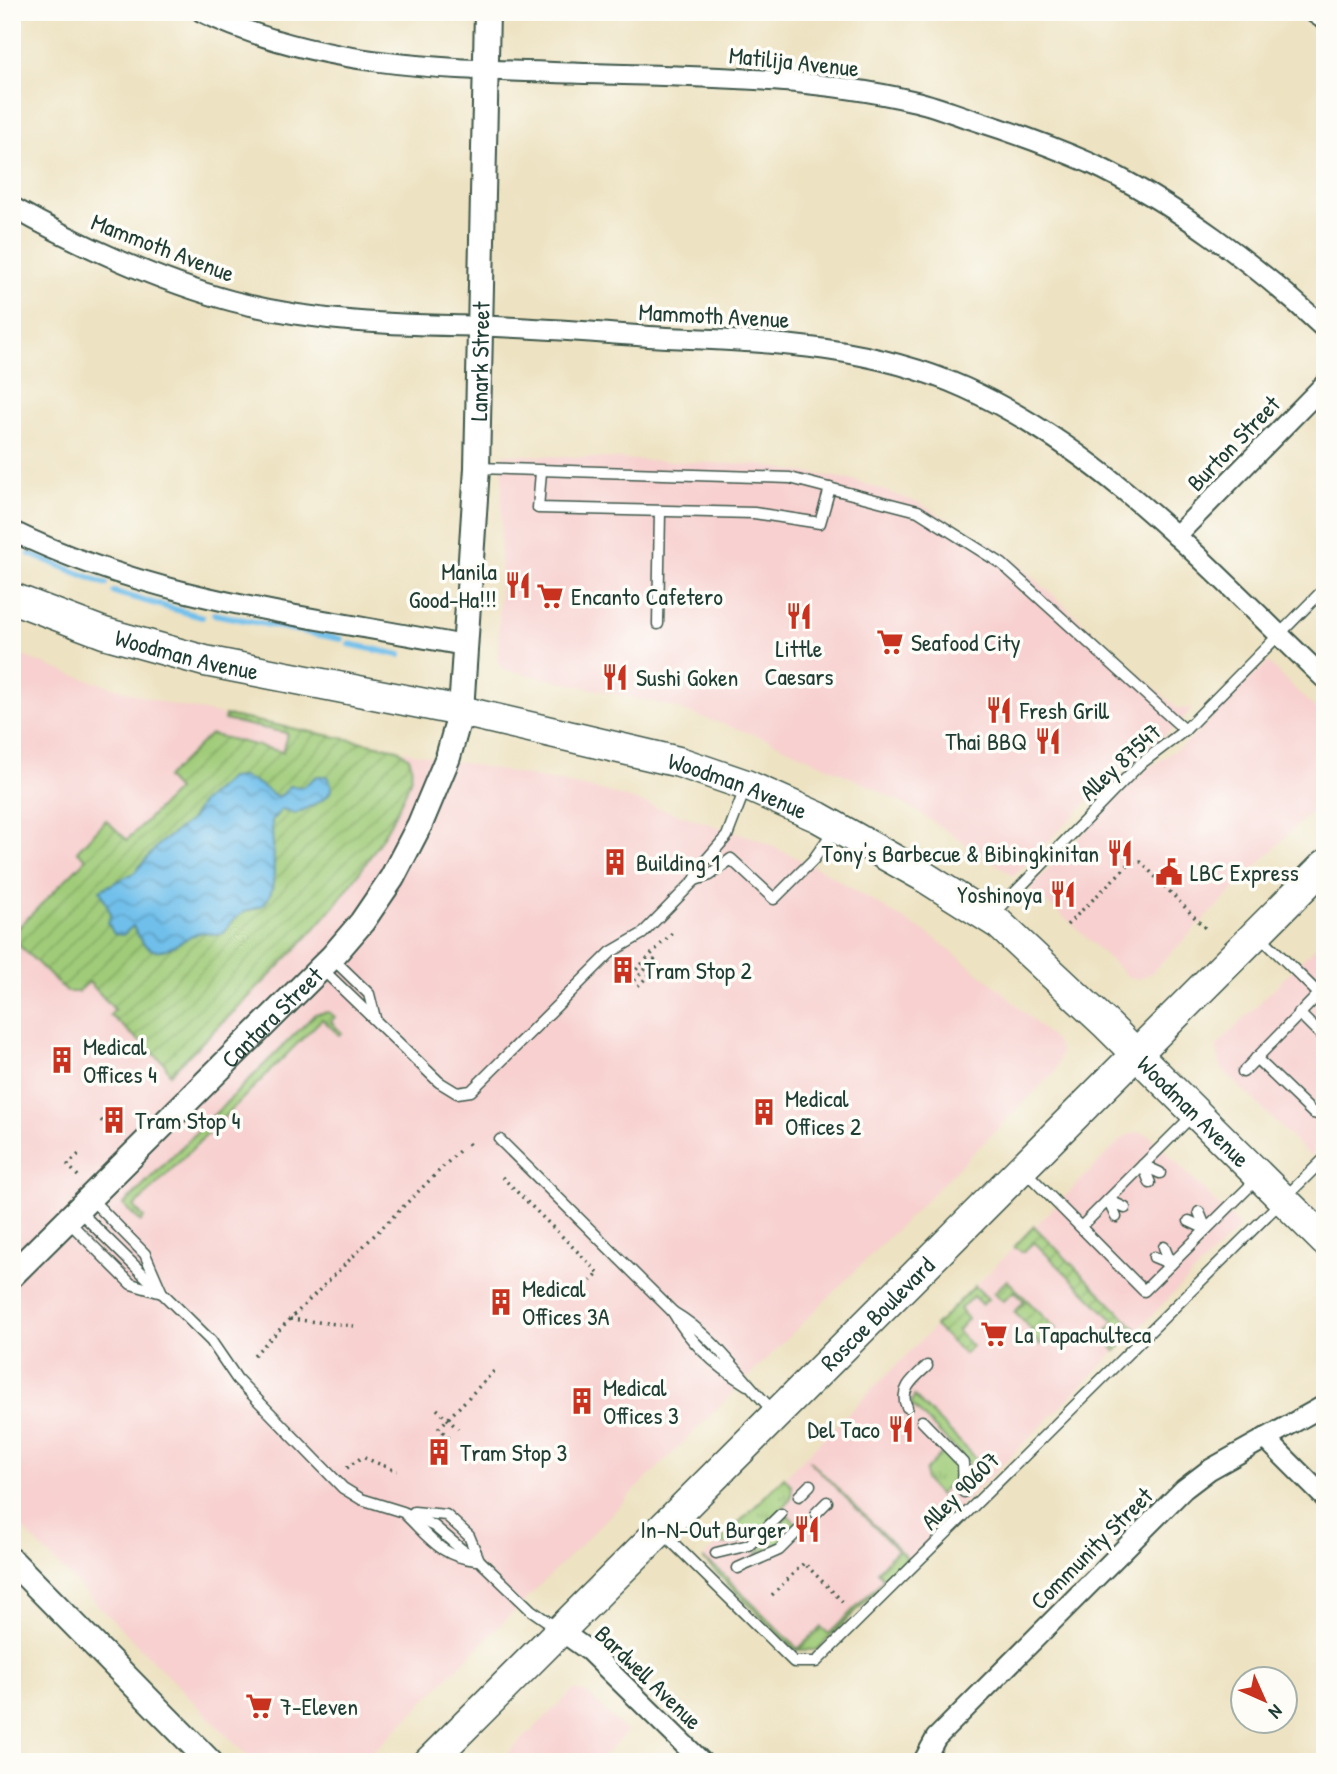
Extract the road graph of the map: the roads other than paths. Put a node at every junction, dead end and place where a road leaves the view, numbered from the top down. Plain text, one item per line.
1 (202, 12) edge
2 (487, 12) edge
3 (1312, 12) edge
4 (1325, 20) edge
5 (486, 71) junction
6 (12, 207) edge
7 (479, 326) junction
8 (1325, 329) edge
9 (1325, 384) edge
10 (477, 468) junction
11 (541, 472) junction
12 (830, 488) junction
13 (660, 511) junction
14 (12, 531) edge
15 (1176, 536) junction
16 (1325, 588) edge
17 (12, 598) edge
18 (658, 624) dead end
19 (1278, 635) junction
20 (466, 646) junction
21 (1325, 679) edge
22 (461, 711) junction
23 (1185, 730) junction
24 (746, 785) junction
25 (837, 827) junction
26 (1325, 865) edge
27 (695, 880) junction
28 (990, 918) junction
29 (1257, 934) junction
30 (326, 962) junction
31 (1322, 991) edge
32 (1300, 1013) junction
33 (375, 1018) junction
34 (1325, 1039) edge
35 (1138, 1055) junction
36 (1256, 1058) junction
37 (1242, 1072) dead end
38 (1195, 1112) junction
39 (1325, 1116) edge
40 (500, 1140) dead end
41 (1325, 1158) edge
42 (1143, 1165) junction
43 (1023, 1170) junction
44 (1160, 1173) dead end
45 (1259, 1176) junction
46 (1150, 1182) dead end
47 (1283, 1199) junction
48 (1108, 1200) junction
49 (78, 1201) junction
50 (1125, 1208) dead end
51 (1199, 1212) dead end
52 (1116, 1217) dead end
53 (1189, 1222) dead end
54 (1081, 1227) junction
55 (1206, 1229) junction
56 (1321, 1231) edge
57 (1164, 1247) dead end
58 (1154, 1257) dead end
59 (1171, 1264) junction
60 (12, 1275) edge
61 (162, 1293) junction
62 (927, 1366) dead end
63 (1325, 1405) edge
64 (907, 1407) dead end
65 (776, 1414) junction
66 (922, 1421) dead end
67 (1265, 1438) junction
68 (810, 1485) dead end
69 (964, 1492) dead end
70 (799, 1496) dead end
71 (1325, 1498) edge
72 (827, 1502) dead end
73 (403, 1512) junction
74 (816, 1513) dead end
75 (781, 1514) dead end
76 (661, 1531) junction
77 (798, 1531) dead end
78 (716, 1553) dead end
79 (479, 1560) junction
80 (12, 1561) edge
81 (738, 1568) dead end
82 (561, 1631) junction
83 (211, 1762) edge
84 (429, 1762) edge
85 (702, 1762) edge
86 (923, 1762) edge

1 - 5 street, Matilija Avenue
2 - 5 street, Lanark Street
3 - 4 street
5 - 7 street, Lanark Street
5 - 8 street, Matilija Avenue
6 - 7 street, Mammoth Avenue
7 - 10 street, Lanark Street
7 - 15 street, Mammoth Avenue
9 - 15 street, Burton Street
10 - 11 lane
10 - 20 street, Lanark Street
11 - 12 lane
11 - 13 lane
12 - 13 lane
12 - 23 lane
13 - 18 lane
14 - 20 street
15 - 19 street, Mammoth Avenue
16 - 19 lane, Alley 87547
17 - 22 main road, Woodman Avenue
19 - 21 street, Mammoth Avenue
19 - 23 lane, Alley 87547
20 - 22 street, Lanark Street
22 - 24 main road, Woodman Avenue
22 - 30 street, Cantara Street
23 - 28 lane, Alley 87547
24 - 25 main road, Woodman Avenue
24 - 27 lane
25 - 27 lane
25 - 28 main road, Woodman Avenue
26 - 29 main road, Roscoe Boulevard
27 - 33 lane
28 - 35 main road, Woodman Avenue
29 - 31 lane
29 - 35 main road, Roscoe Boulevard
30 - 33 lane
30 - 33 lane
30 - 49 street, Cantara Street
31 - 32 lane
32 - 34 lane
32 - 36 lane
35 - 38 main road, Woodman Avenue
35 - 43 main road, Roscoe Boulevard
36 - 37 lane
36 - 39 lane
38 - 42 lane
38 - 45 main road, Woodman Avenue
40 - 65 lane
41 - 47 lane, Alley 90607
42 - 44 lane
42 - 46 lane
42 - 48 lane
43 - 54 lane
43 - 65 main road, Roscoe Boulevard
45 - 47 main road, Woodman Avenue
45 - 55 lane
47 - 56 main road, Woodman Avenue
47 - 76 lane, Alley 90607
48 - 50 lane
48 - 52 lane
48 - 54 lane
49 - 60 street, Cantara Street
49 - 61 lane
49 - 61 lane
49 - 61 lane
51 - 55 lane
53 - 55 lane
54 - 59 lane
55 - 59 lane
57 - 59 lane
58 - 59 lane
61 - 73 lane
62 - 64 lane
63 - 67 street, Community Street
65 - 76 main road, Roscoe Boulevard
66 - 69 lane
67 - 71 street
67 - 86 street, Community Street
68 - 70 lane
72 - 74 lane
73 - 79 lane
73 - 79 lane
75 - 78 lane
76 - 82 main road, Roscoe Boulevard
77 - 81 lane
79 - 82 lane
80 - 83 street
82 - 84 main road, Roscoe Boulevard
82 - 85 street, Bardwell Avenue

